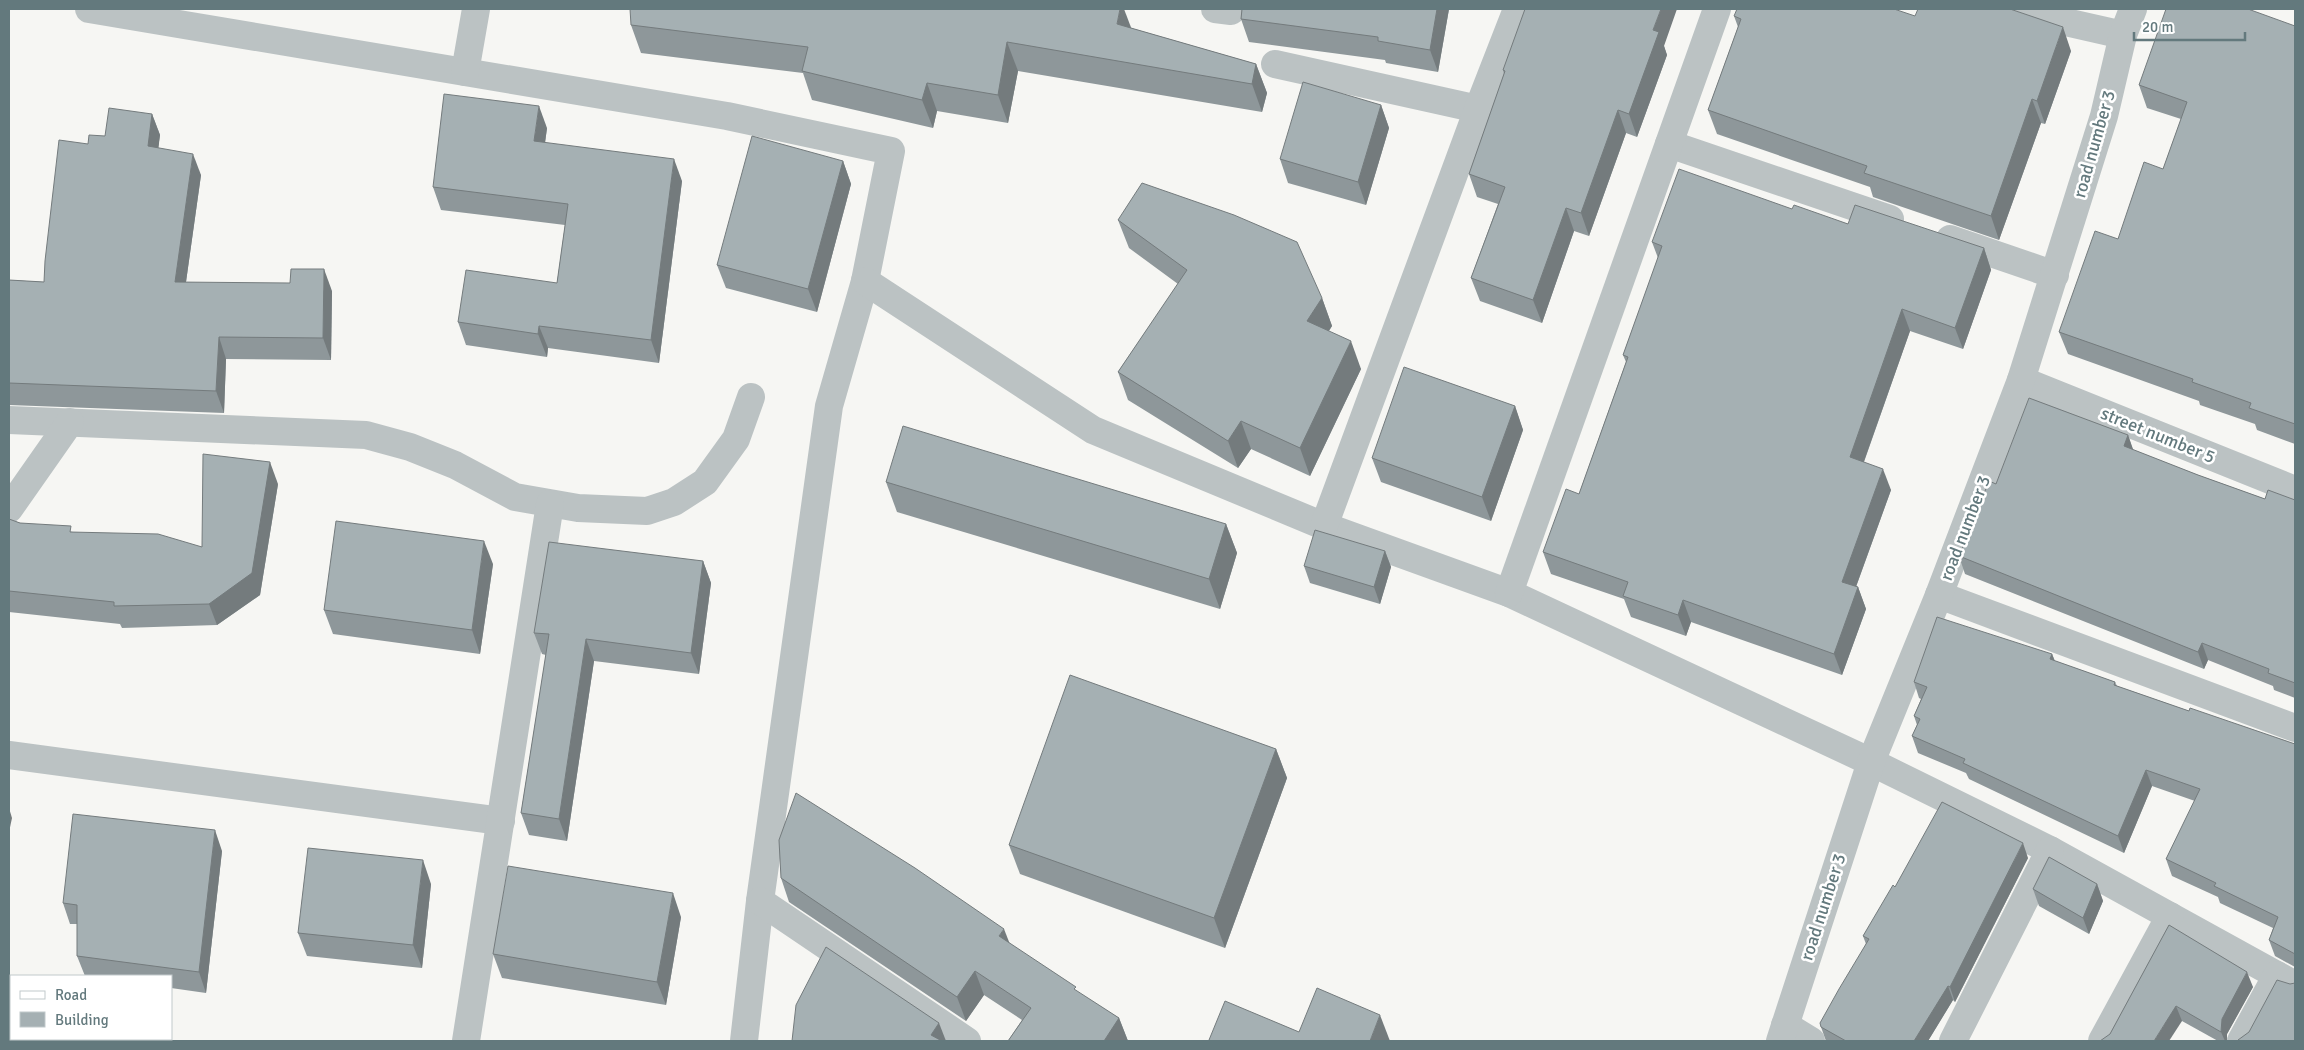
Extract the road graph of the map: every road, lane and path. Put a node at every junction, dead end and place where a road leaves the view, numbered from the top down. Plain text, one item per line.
1 (89, 9) edge
2 (476, 9) edge
3 (1215, 9) edge
4 (1232, 9) edge
5 (1517, 9) edge
6 (1717, 9) edge
7 (2008, 9) edge
8 (2133, 9) edge
9 (2122, 35) junction
10 (1276, 64) dead end
11 (465, 72) junction
12 (1478, 109) junction
13 (1669, 144) junction
14 (2055, 275) junction
15 (865, 281) junction
16 (2021, 380) junction
17 (751, 396) dead end
18 (9, 420) edge
19 (70, 422) junction
20 (2295, 490) edge
21 (550, 504) junction
22 (9, 509) edge
23 (1324, 526) junction
24 (1509, 593) junction
25 (1939, 595) junction
26 (2295, 728) edge
27 (9, 755) edge
28 (1871, 762) junction
29 (501, 821) junction
30 (2050, 850) junction
31 (760, 901) junction
32 (2170, 916) junction
33 (2286, 980) edge
34 (1782, 1033) edge
35 (9, 1041) edge
36 (14, 1041) edge
37 (466, 1041) edge
38 (744, 1041) edge
39 (967, 1041) edge
40 (1811, 1041) edge
41 (1953, 1041) edge
42 (2102, 1041) edge
43 (2242, 1041) edge

1 - 11 street
2 - 11 street
3 - 4 street
5 - 12 street
6 - 13 street
7 - 9 street
8 - 9 street, road number 3
9 - 14 street, road number 3
10 - 12 street
11 - 15 street
12 - 23 street
13 - 14 street
13 - 24 street
14 - 16 street, road number 3
15 - 23 street
15 - 31 street
16 - 20 street, street number 5
16 - 25 street, road number 3
17 - 21 street
18 - 19 street
19 - 21 street
19 - 22 street
21 - 29 street
23 - 24 street
24 - 28 street
25 - 26 street
25 - 28 street, road number 3
27 - 29 street
28 - 30 street
28 - 34 street, road number 3
29 - 37 street
30 - 32 street
30 - 41 street
31 - 38 street
31 - 39 street
32 - 33 street
32 - 42 street
33 - 43 street
34 - 40 street
35 - 36 main road

